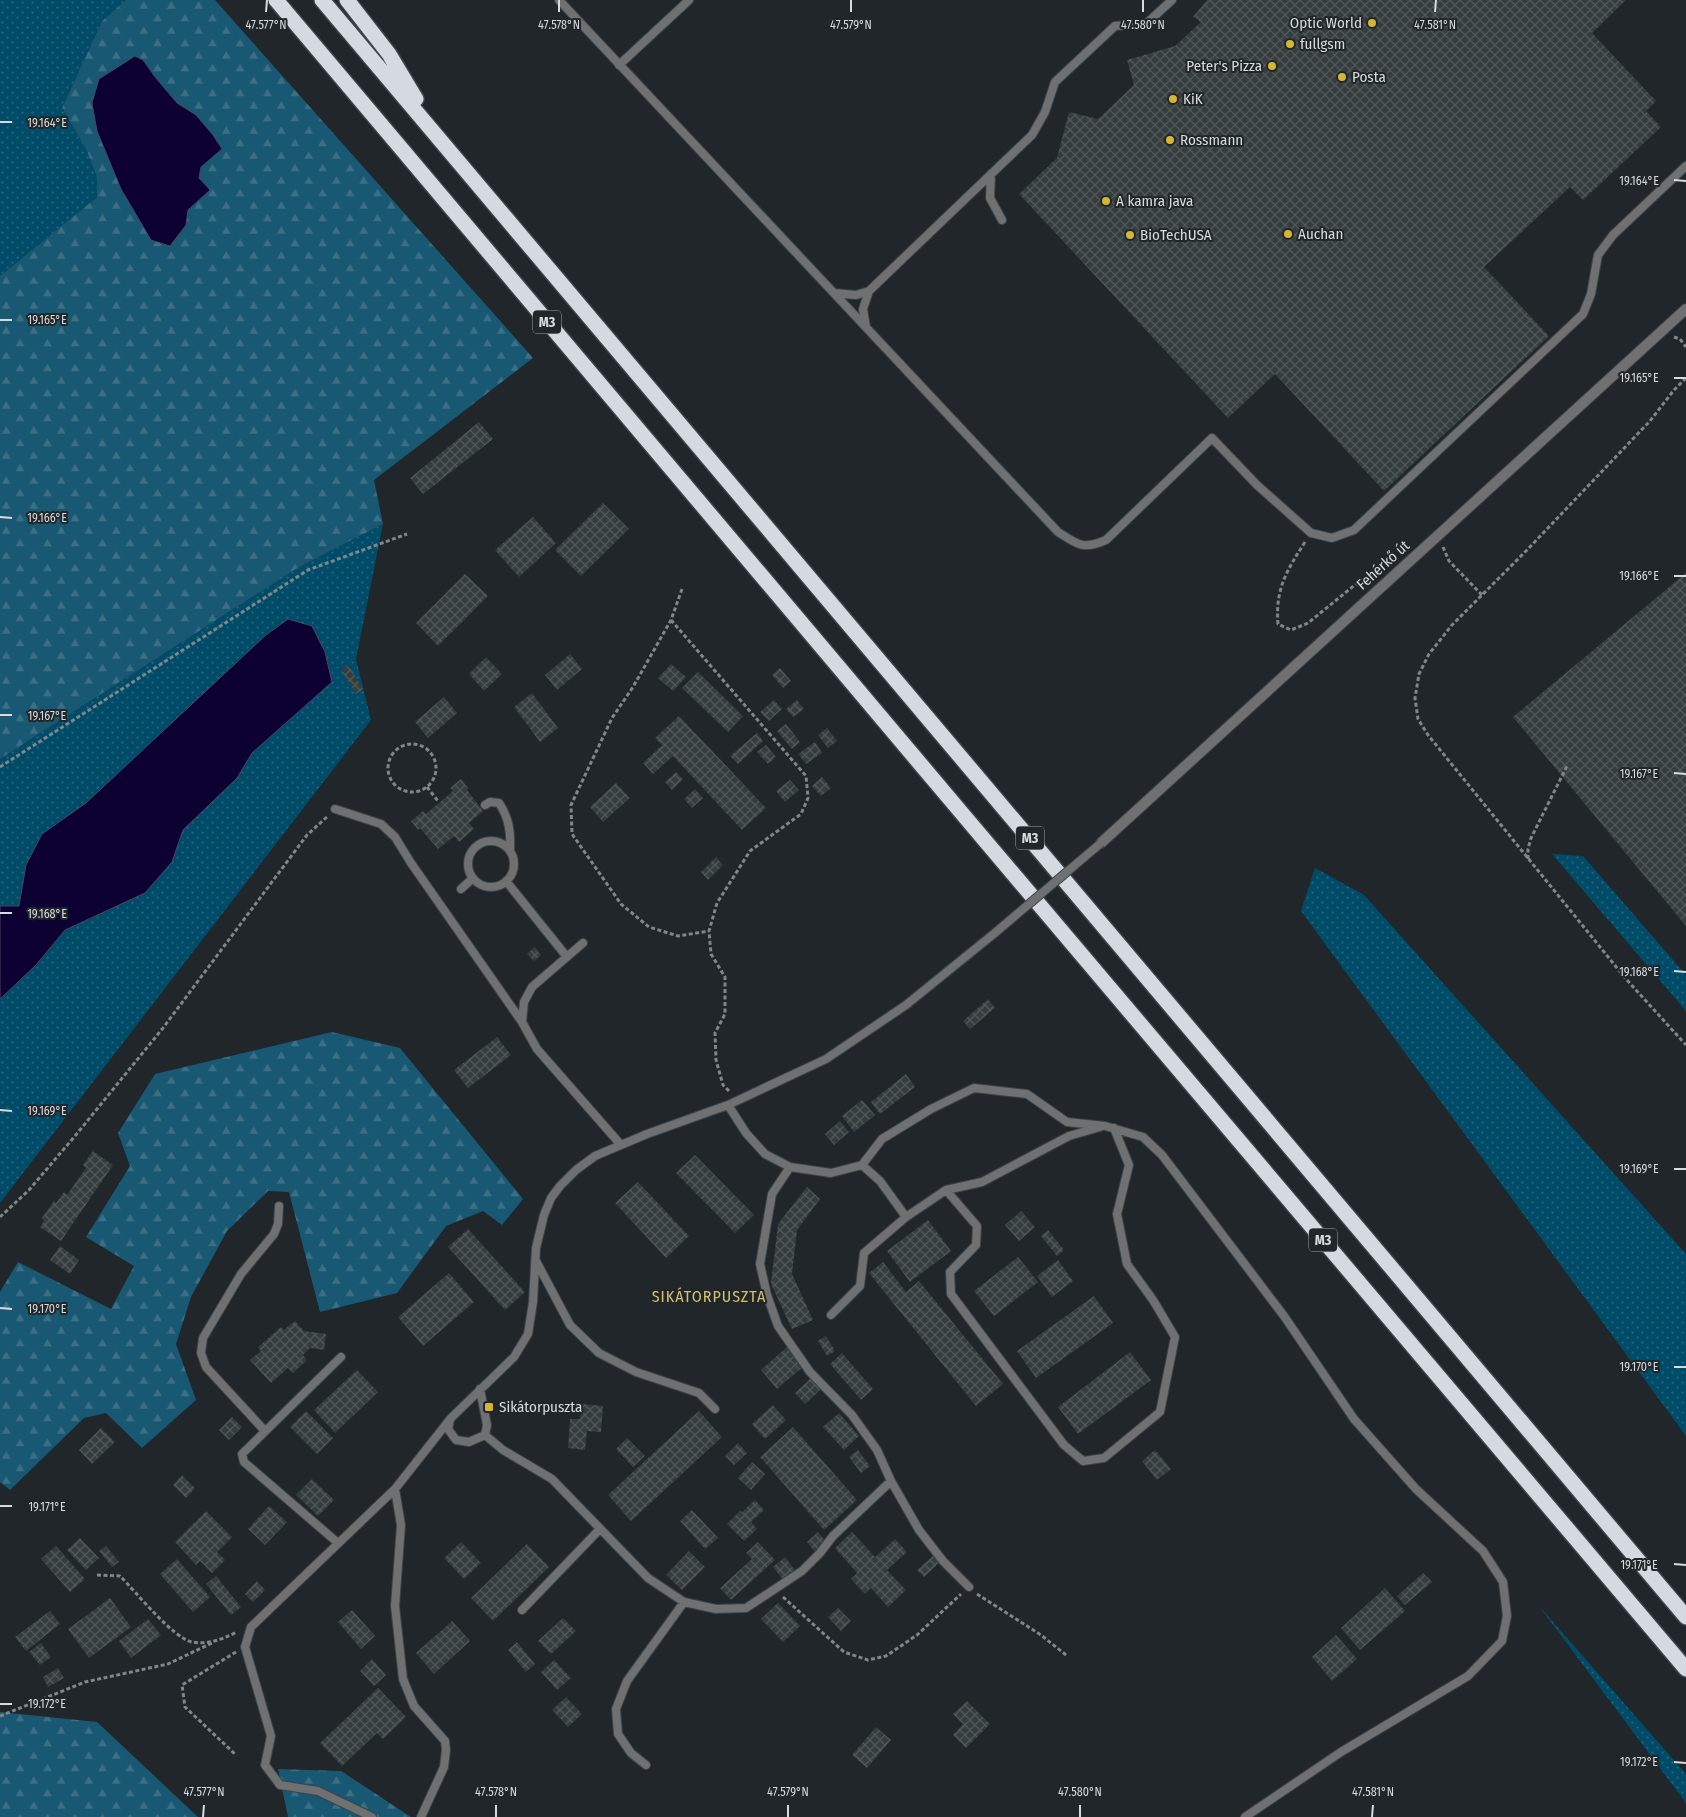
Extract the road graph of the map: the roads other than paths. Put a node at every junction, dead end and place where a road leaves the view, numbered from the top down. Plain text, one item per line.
1 (266, 0) edge
2 (276, 0) edge
3 (322, 0) edge
4 (347, 0) edge
5 (558, 0) edge
6 (688, 0) edge
7 (1172, 0) edge
8 (321, 53) junction
9 (619, 65) junction
10 (438, 137) junction
11 (1686, 166) edge
12 (991, 174) junction
13 (1002, 220) dead end
14 (869, 291) junction
15 (834, 293) junction
16 (1686, 309) edge
17 (866, 327) junction
18 (485, 805) dead end
19 (335, 809) road end
20 (1101, 843) joint
21 (510, 850) junction
22 (473, 878) junction
23 (506, 881) junction
24 (461, 889) dead end
25 (583, 943) dead end
26 (567, 957) junction
27 (522, 1022) junction
28 (728, 1105) junction
29 (1105, 1126) junction
30 (1114, 1128) junction
31 (621, 1145) junction
32 (862, 1165) junction
33 (790, 1167) junction
34 (946, 1190) junction
35 (279, 1206) dead end
36 (906, 1217) junction
37 (536, 1260) junction
38 (831, 1316) dead end
39 (341, 1357) dead end
40 (480, 1389) junction
41 (715, 1410) dead end
42 (450, 1418) junction
43 (265, 1431) junction
44 (485, 1435) junction
45 (891, 1481) junction
46 (395, 1490) junction
47 (599, 1530) junction
48 (338, 1543) junction
49 (968, 1587) road end
50 (684, 1602) junction
51 (522, 1610) dead end
52 (1686, 1617) edge
53 (1686, 1669) edge
54 (646, 1765) dead end
55 (372, 1817) edge
56 (421, 1817) edge
57 (1245, 1817) edge

1 - 8 highway
2 - 8 highway, M3
3 - 10 highway, M3
4 - 10 highway
5 - 9 lane
6 - 9 lane
7 - 12 lane
8 - 53 highway, M3
9 - 15 lane
10 - 52 highway, M3
11 - 17 lane
12 - 13 lane
12 - 14 lane
14 - 15 lane
14 - 17 lane
15 - 17 lane
16 - 20 street, Fehérkő út
18 - 21 lane
19 - 27 lane
20 - 28 lane, bridge
21 - 22 lane
21 - 23 lane
22 - 23 lane
22 - 24 lane
23 - 26 lane
25 - 26 lane
26 - 27 lane
27 - 31 lane
28 - 31 lane
28 - 33 lane
29 - 30 lane
29 - 32 lane
29 - 34 lane
30 - 34 lane
30 - 57 lane
31 - 37 lane
32 - 33 lane
32 - 36 lane
33 - 45 lane
34 - 36 lane
35 - 43 lane
36 - 38 lane
37 - 40 lane
37 - 41 lane
39 - 43 lane
40 - 42 lane
40 - 44 lane
42 - 44 lane
42 - 46 lane
43 - 48 lane
44 - 47 lane
45 - 49 lane
45 - 50 lane
46 - 48 lane
46 - 56 lane
47 - 50 lane
47 - 51 lane
48 - 55 lane
50 - 54 lane

